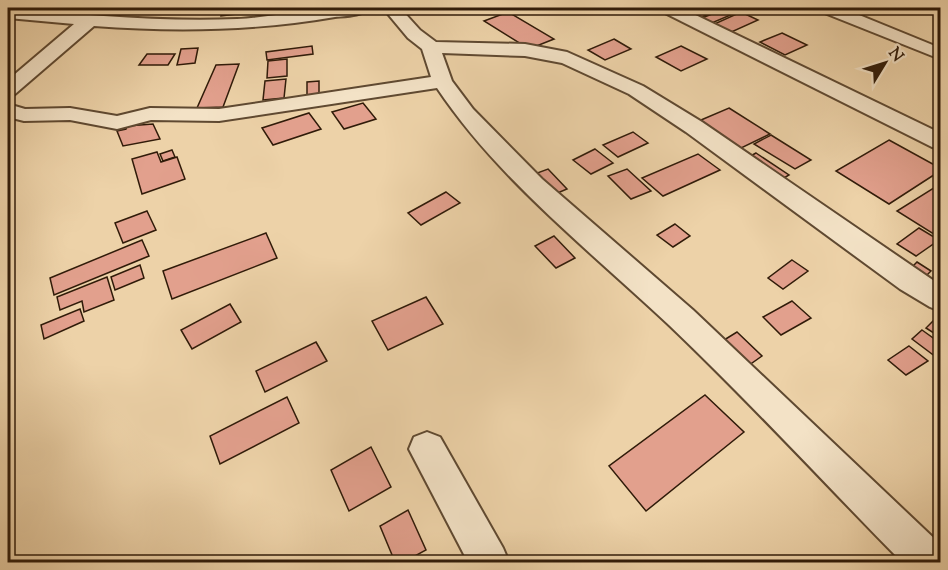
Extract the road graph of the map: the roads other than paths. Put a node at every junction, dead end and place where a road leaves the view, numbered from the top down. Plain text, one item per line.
1 (361, 8) edge
2 (391, 8) edge
3 (669, 8) edge
4 (828, 8) edge
5 (11, 11) edge
6 (90, 20) junction
7 (431, 47) junction
8 (940, 54) edge
9 (442, 81) junction
10 (8, 90) edge
11 (8, 110) edge
12 (940, 142) edge
13 (940, 299) edge
14 (427, 449) dead end
15 (489, 562) edge
16 (930, 562) edge

1 - 6 street
2 - 7 street
3 - 12 street
4 - 8 street
5 - 6 street
6 - 10 street
7 - 9 street
7 - 13 street
9 - 11 street
9 - 16 street
14 - 15 street

